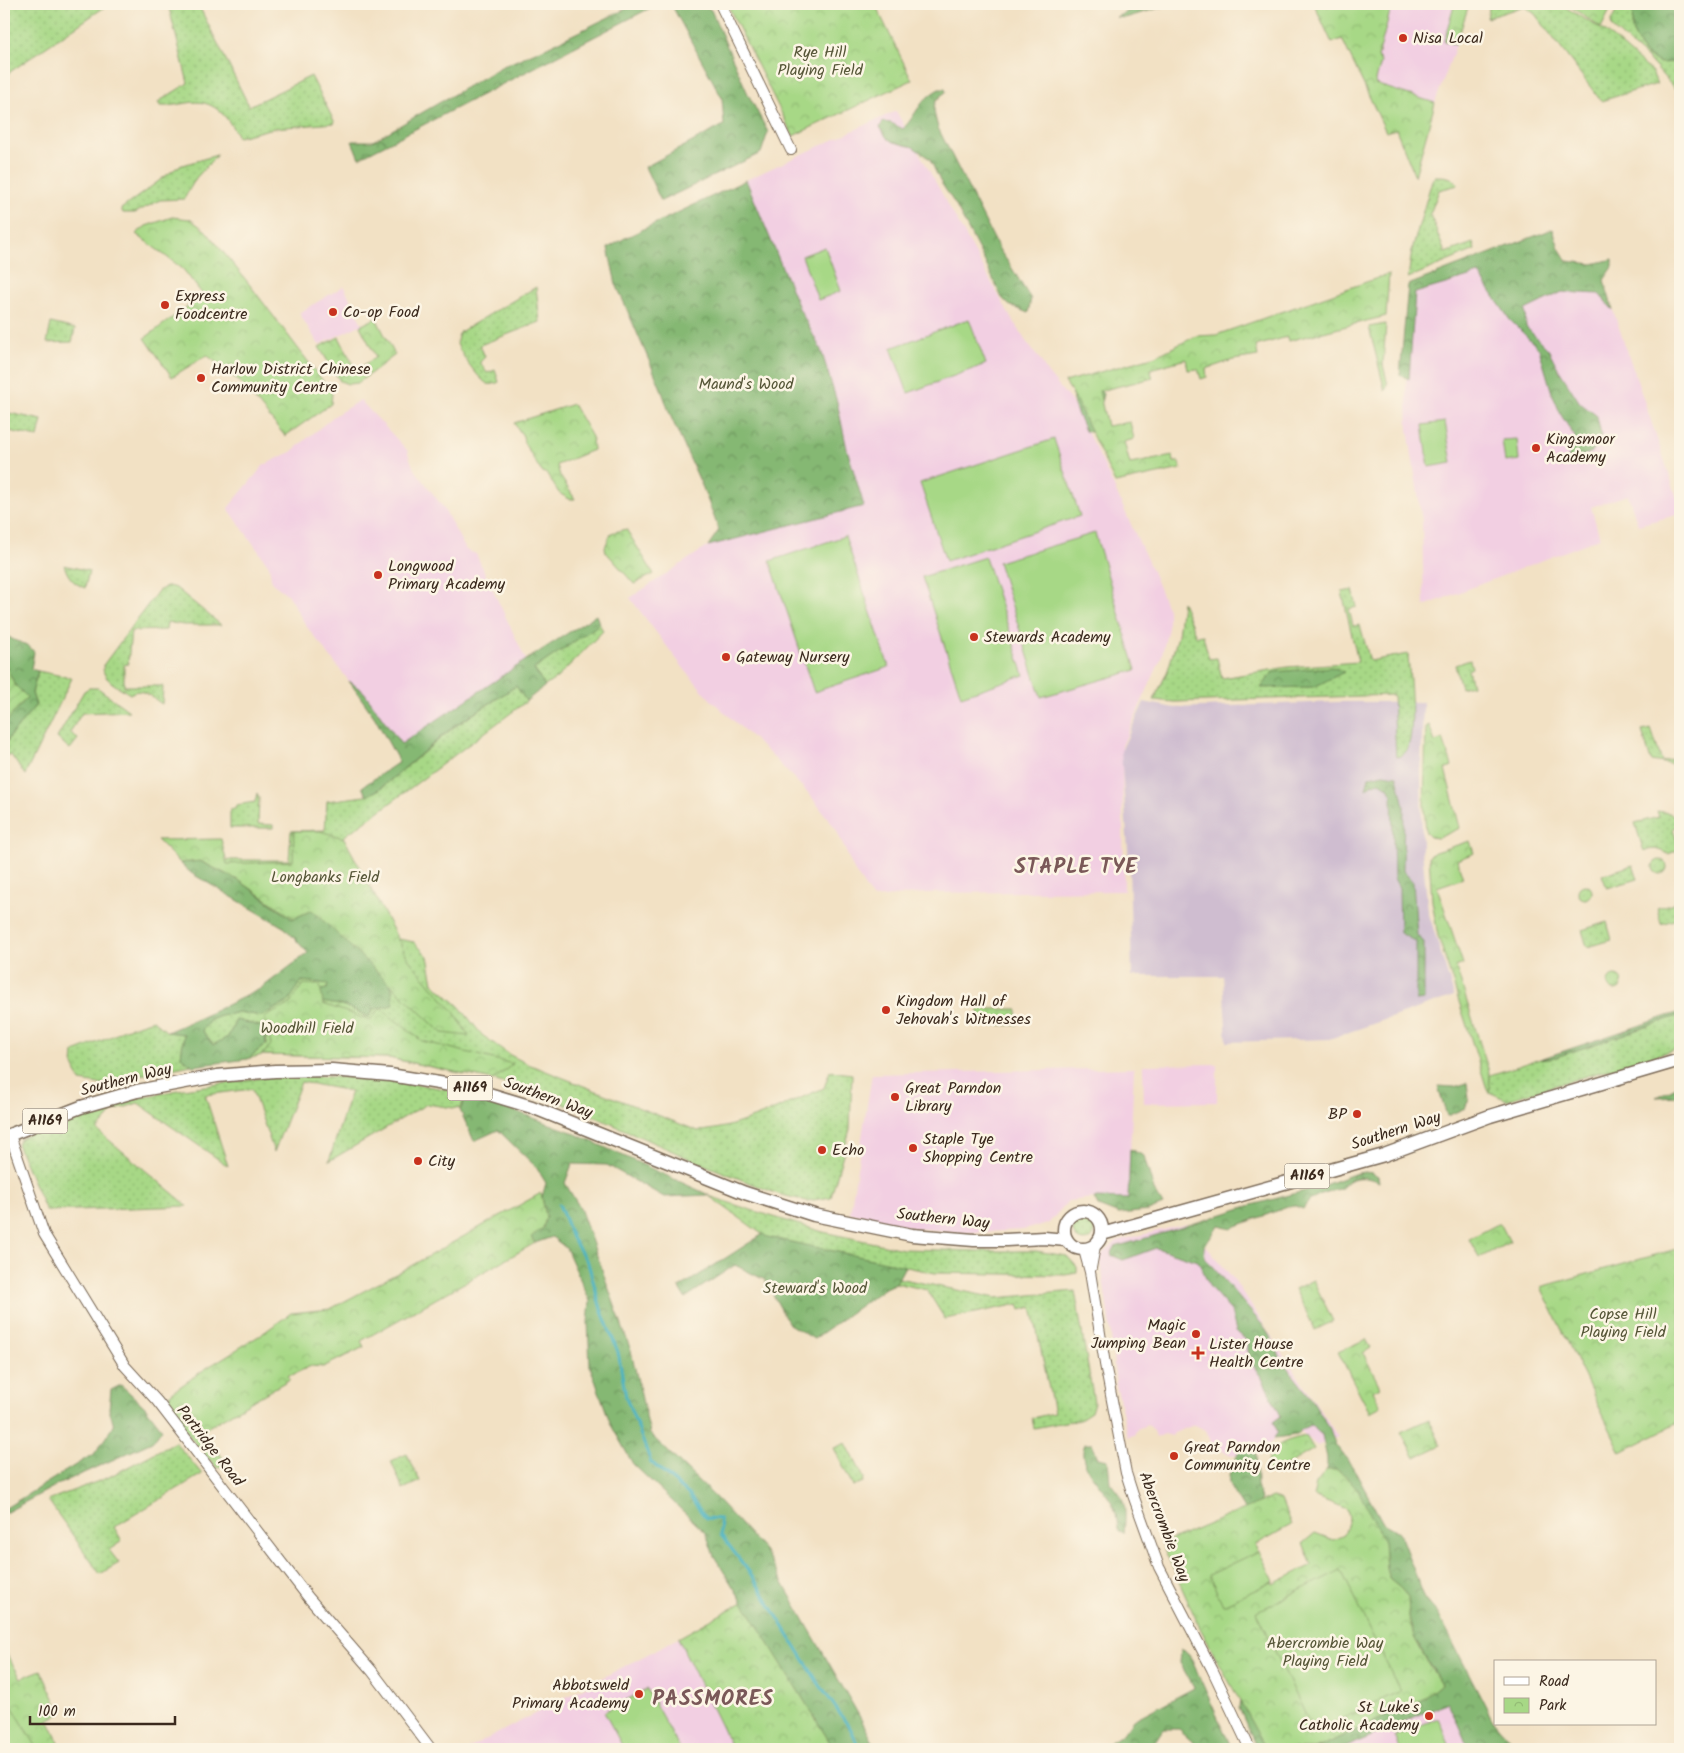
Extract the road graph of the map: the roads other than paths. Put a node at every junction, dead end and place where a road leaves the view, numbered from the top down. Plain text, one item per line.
1 (720, 4) edge
2 (791, 150) dead end
3 (1680, 1060) edge
4 (7, 1136) edge
5 (1094, 1214) junction
6 (1122, 1228) junction
7 (1065, 1234) junction
8 (1102, 1234) junction
9 (1089, 1248) junction
10 (431, 1749) edge
11 (1250, 1749) edge

1 - 2 street
3 - 6 main road, Southern Way / A1169
4 - 7 main road, Southern Way / A1169
4 - 10 street, Partridge Road
5 - 6 main road
5 - 7 main road
5 - 8 main road
6 - 8 main road, Southern Way / A1169
7 - 9 main road
8 - 9 main road
9 - 11 street, Abercrombie Way

